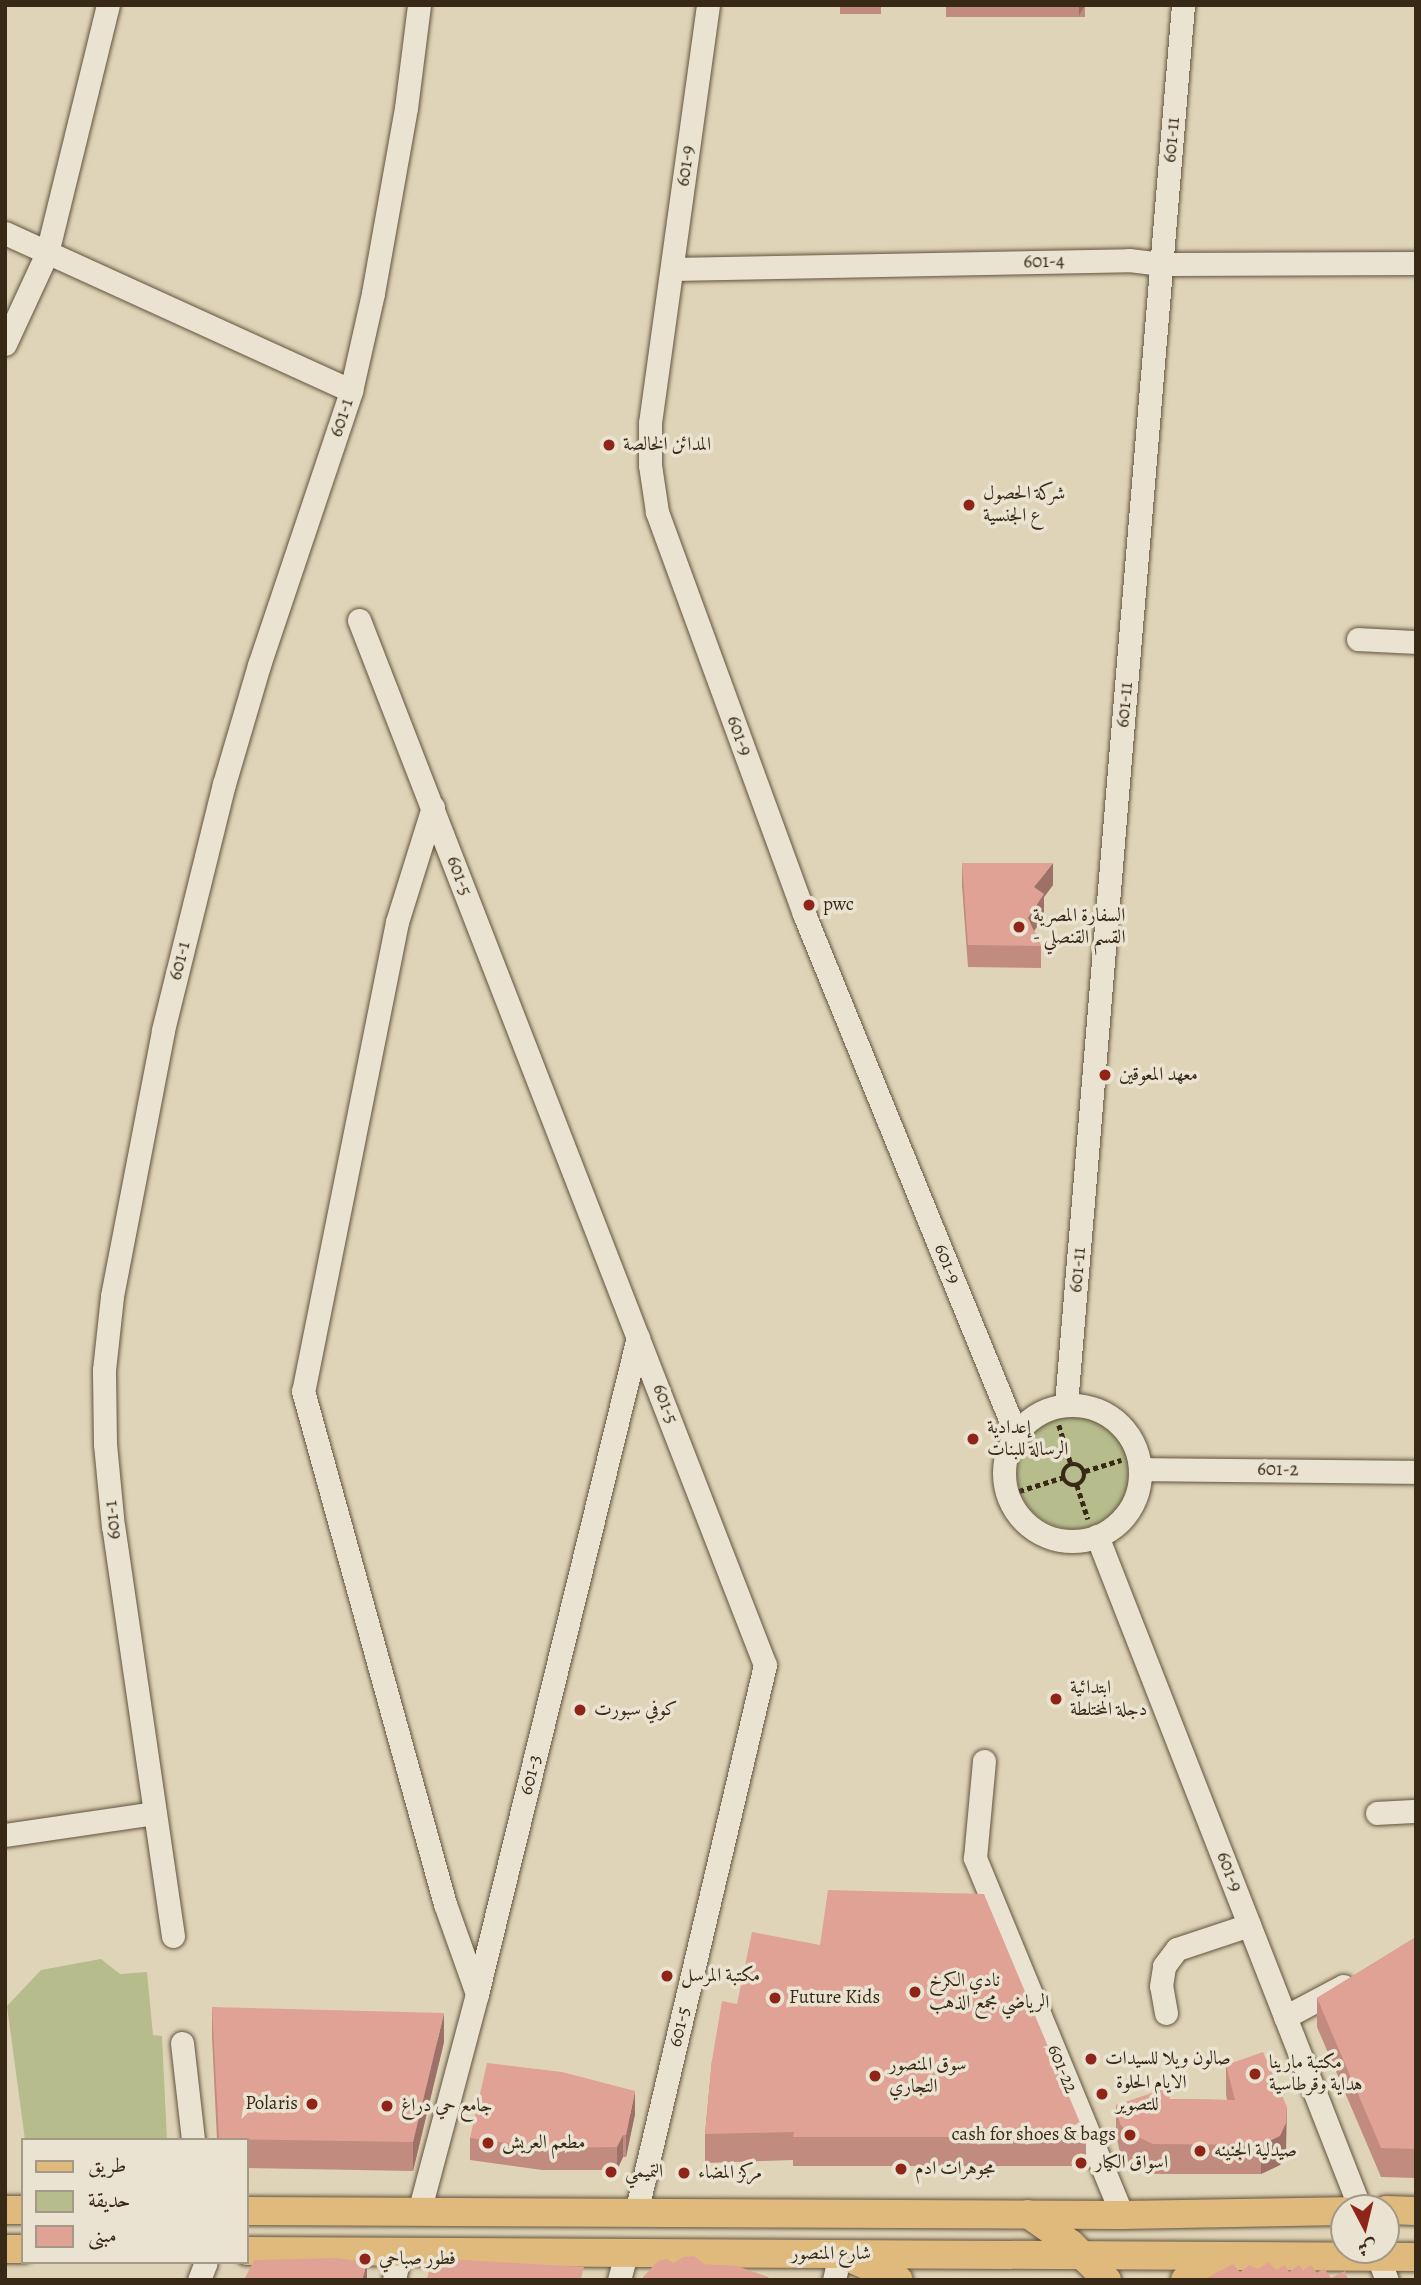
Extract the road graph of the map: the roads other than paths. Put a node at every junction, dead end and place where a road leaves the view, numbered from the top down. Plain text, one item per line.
1 (108, 5) edge
2 (419, 5) edge
3 (708, 5) edge
4 (1183, 5) edge
5 (5, 233) edge
6 (47, 253) junction
7 (1416, 263) edge
8 (1162, 264) junction
9 (672, 268) junction
10 (5, 344) edge
11 (351, 391) junction
12 (359, 620) dead end
13 (1358, 639) dead end
14 (1416, 642) edge
15 (433, 807) junction
16 (638, 1337) junction
17 (1061, 1411) junction
18 (1016, 1434) junction
19 (1134, 1464) junction
20 (1416, 1472) edge
21 (1094, 1532) junction
22 (984, 1760) dead end
23 (1416, 1811) edge
24 (154, 1813) junction
25 (1377, 1813) dead end
26 (5, 1835) edge
27 (1249, 1925) junction
28 (173, 1936) dead end
29 (1364, 1974) edge
30 (477, 1994) junction
31 (1166, 2013) dead end
32 (1285, 2017) junction
33 (182, 2043) dead end
34 (193, 2138) edge
35 (1355, 2194) edge
36 (248, 2211) edge
37 (1330, 2211) edge
38 (419, 2212) junction
39 (636, 2213) junction
40 (1028, 2214) junction
41 (1122, 2215) junction
42 (248, 2251) edge
43 (400, 2251) junction
44 (1231, 2256) junction
45 (1416, 2257) edge
46 (622, 2266) edge
47 (837, 2267) edge
48 (1079, 2268) edge
49 (1382, 2268) edge
50 (394, 2280) edge
51 (898, 2280) edge
52 (1107, 2280) edge
53 (1185, 2280) edge

1 - 6 street
2 - 11 street, 601-1
3 - 9 street, 601-9
4 - 8 street, 601-11
5 - 6 street
6 - 10 street
6 - 11 street
7 - 8 street, 601-4
8 - 9 street, 601-4
8 - 17 street, 601-11
9 - 18 street, 601-9
11 - 24 street, 601-1
12 - 15 street, 601-5
13 - 14 street
15 - 16 street, 601-5
15 - 30 street
16 - 30 street, 601-3
16 - 39 street, 601-5
17 - 18 street
17 - 19 street
18 - 21 street
19 - 20 street, 601-2
19 - 21 street
21 - 27 street, 601-9
22 - 41 street, 601-22
23 - 25 street
24 - 26 street
24 - 28 street, 601-1
27 - 31 street
27 - 32 street, 601-9
29 - 32 street
30 - 38 street, 601-3
32 - 35 street, 601-9
33 - 34 street
36 - 38 main road, شارع المنصور
37 - 41 main road, شارع المنصور
38 - 39 main road, شارع المنصور
39 - 40 main road, شارع المنصور
40 - 41 main road, شارع المنصور
40 - 48 main road
41 - 48 main road
42 - 43 main road, شارع المنصور
43 - 46 main road, شارع المنصور
43 - 50 street
44 - 48 main road, شارع المنصور
44 - 49 main road, شارع المنصور
44 - 53 main road
45 - 49 main road, شارع المنصور
46 - 47 main road, شارع المنصور
47 - 48 main road, شارع المنصور
47 - 51 main road
48 - 52 main road

